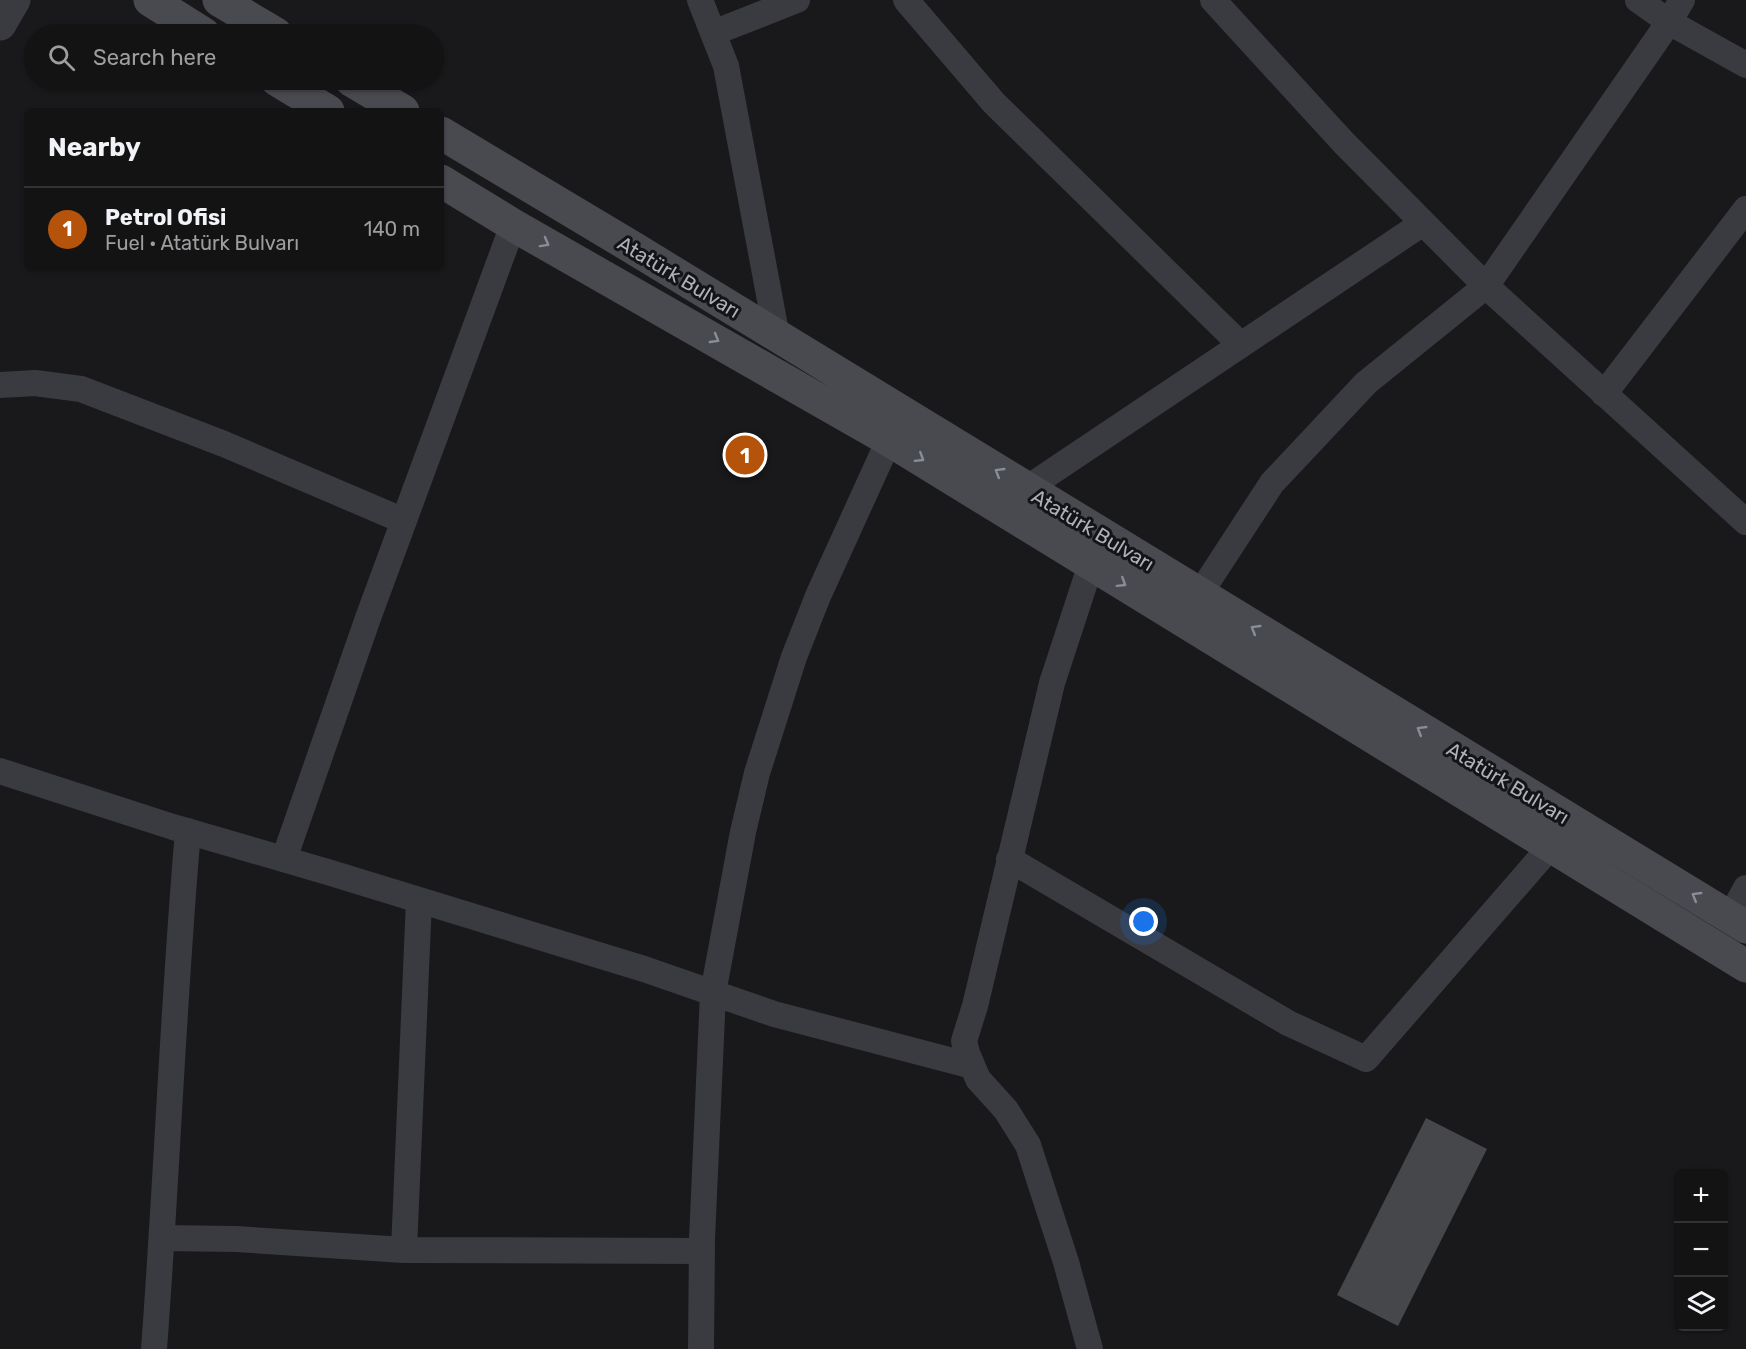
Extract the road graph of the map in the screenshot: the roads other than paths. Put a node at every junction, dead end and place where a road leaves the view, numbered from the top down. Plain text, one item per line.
1 (14, 0) edge
2 (150, 0) edge
3 (700, 0) edge
4 (797, 0) edge
5 (906, 0) edge
6 (1213, 0) edge
7 (1638, 0) edge
8 (1682, 0) edge
9 (231, 3) edge
10 (1669, 22) junction
11 (0, 24) edge
12 (188, 24) edge
13 (261, 24) edge
14 (713, 33) junction
15 (1746, 65) edge
16 (293, 90) edge
17 (368, 90) edge
18 (323, 108) edge
19 (399, 108) edge
20 (444, 136) edge
21 (444, 183) edge
22 (1746, 209) edge
23 (1423, 223) junction
24 (513, 225) junction
25 (1486, 286) junction
26 (777, 337) junction
27 (1241, 345) junction
28 (0, 385) edge
29 (1604, 394) junction
30 (889, 440) junction
31 (1026, 489) junction
32 (404, 521) junction
33 (1746, 522) edge
34 (1091, 564) junction
35 (1199, 595) junction
36 (0, 771) edge
37 (188, 831) junction
38 (1551, 846) junction
39 (284, 859) junction
40 (1009, 859) junction
41 (1746, 888) edge
42 (419, 900) junction
43 (1738, 922) edge
44 (1746, 966) edge
45 (713, 993) junction
46 (972, 1066) junction
47 (162, 1238) junction
48 (404, 1250) junction
49 (702, 1251) junction
50 (154, 1349) edge
51 (700, 1349) edge
52 (1090, 1349) edge

1 - 11 street
2 - 12 main road
3 - 14 street
4 - 14 street
5 - 27 street
6 - 23 street
7 - 10 street
8 - 10 street
9 - 13 main road
10 - 15 street
10 - 25 street
14 - 26 street
16 - 18 main road
17 - 19 main road
20 - 26 main road, Atatürk Bulvarı
21 - 24 main road, Atatürk Bulvarı
22 - 29 street
23 - 25 street
23 - 27 street
24 -> 30 main road, Atatürk Bulvarı
24 - 32 street
25 - 29 street
25 - 35 street
31 -> 26 main road, Atatürk Bulvarı
27 - 31 street
28 - 32 street
29 - 33 street
30 -> 34 main road, Atatürk Bulvarı
30 - 45 street
31 - 35 main road, Atatürk Bulvarı
32 - 39 street
34 -> 38 main road, Atatürk Bulvarı
34 - 40 street
43 -> 35 main road, Atatürk Bulvarı
36 - 37 street
37 - 39 street
37 - 47 street
38 - 40 street
38 - 44 main road, Atatürk Bulvarı
39 - 42 street
40 - 46 street
41 - 43 street
42 - 45 street
42 - 48 street
45 - 46 street
45 - 49 street
46 - 52 street
47 - 48 street
47 - 50 street
48 - 49 street
49 - 51 street

